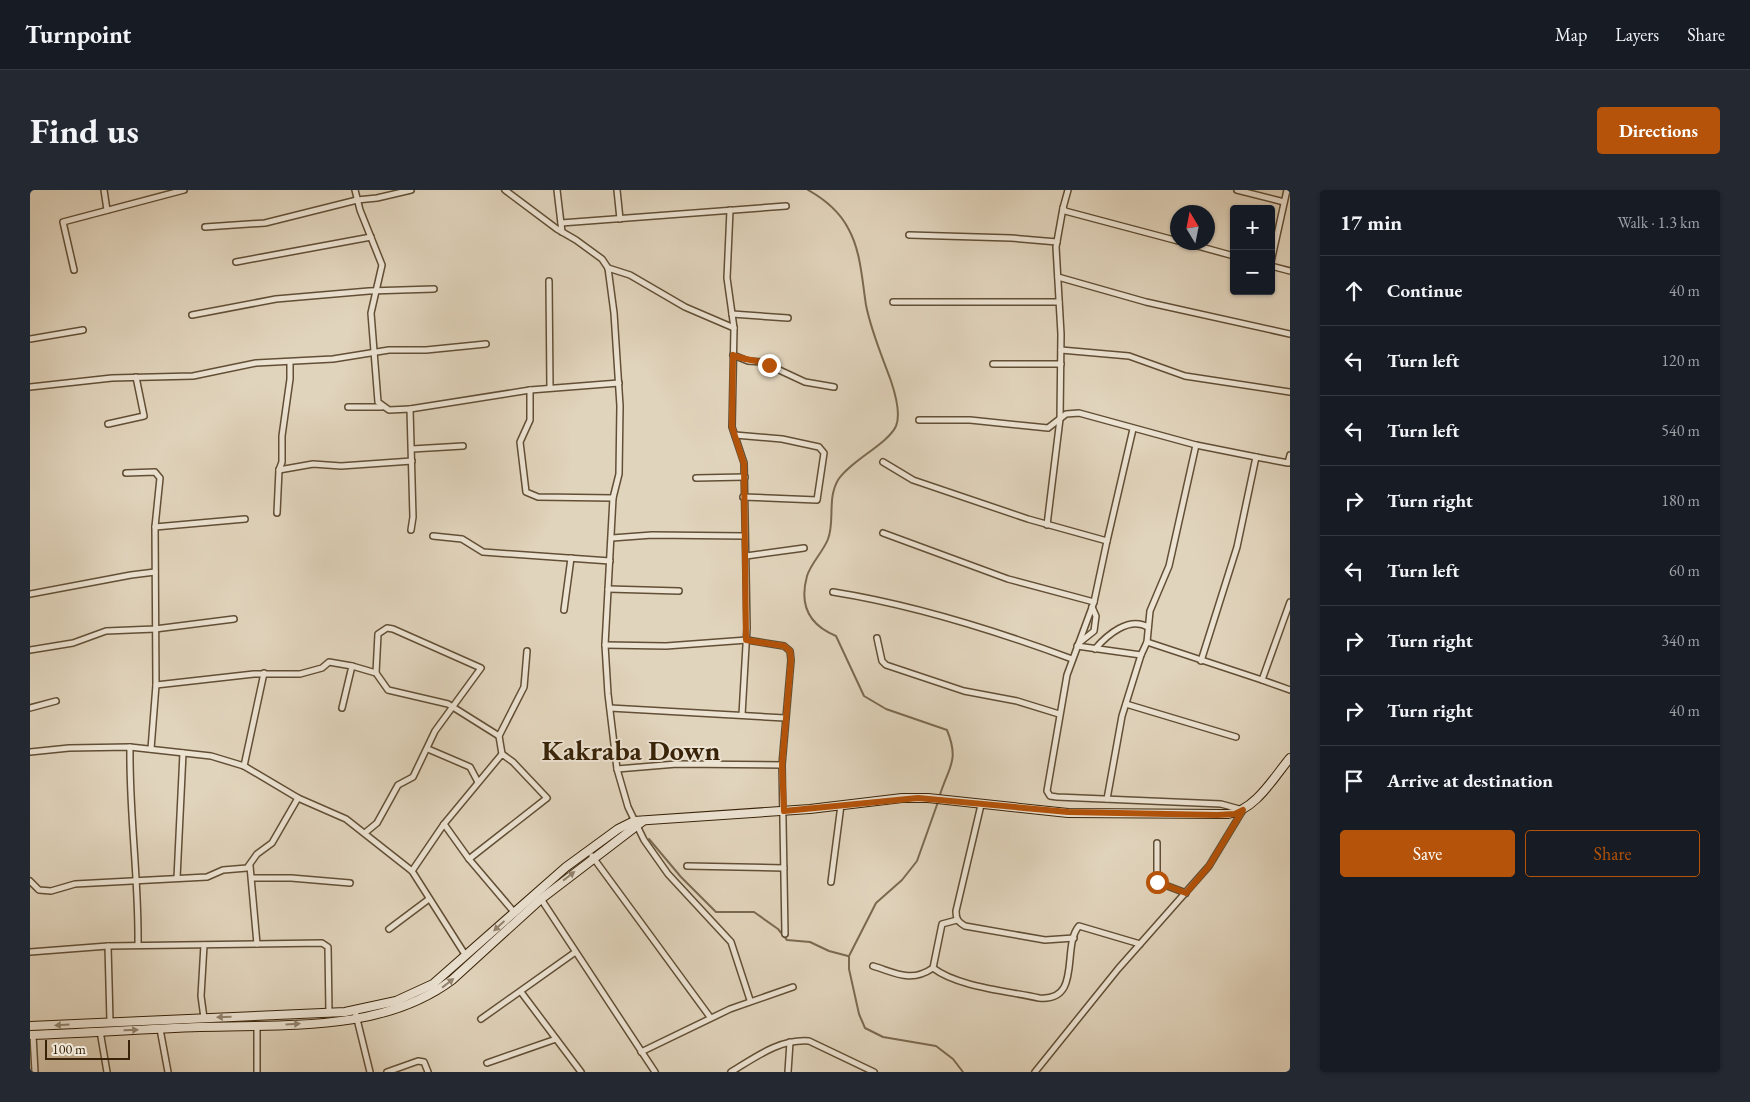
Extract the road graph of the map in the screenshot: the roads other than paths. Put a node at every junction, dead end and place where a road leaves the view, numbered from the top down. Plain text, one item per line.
1 (104, 190) edge
2 (184, 190) edge
3 (355, 190) edge
4 (411, 190) edge
5 (505, 190) edge
6 (557, 190) edge
7 (617, 190) edge
8 (1068, 190) edge
9 (1237, 190) edge
10 (1287, 190) edge
11 (357, 200) junction
12 (1284, 202) junction
13 (786, 206) dead end
14 (1063, 208) junction
15 (107, 210) junction
16 (730, 210) junction
17 (620, 219) junction
18 (562, 223) junction
19 (205, 227) dead end
20 (562, 232) junction
21 (909, 235) dead end
22 (371, 237) junction
23 (1170, 239) edge
24 (1057, 242) junction
25 (1213, 250) edge
26 (1274, 250) edge
27 (1230, 255) edge
28 (236, 262) dead end
29 (1275, 265) edge
30 (608, 268) junction
31 (74, 270) dead end
32 (1290, 270) edge
33 (1058, 277) junction
34 (549, 281) dead end
35 (434, 289) dead end
36 (375, 292) junction
37 (893, 302) dead end
38 (1059, 302) junction
39 (732, 314) junction
40 (192, 315) dead end
41 (788, 318) dead end
42 (734, 328) junction
43 (83, 330) dead end
44 (1290, 334) edge
45 (30, 339) edge
46 (486, 344) dead end
47 (1061, 350) junction
48 (374, 352) junction
49 (733, 355) junction
50 (290, 362) junction
51 (993, 364) dead end
52 (1061, 364) junction
53 (136, 376) junction
54 (619, 383) junction
55 (30, 387) edge
56 (550, 388) junction
57 (834, 388) dead end
58 (530, 390) junction
59 (1290, 392) edge
60 (348, 407) dead end
61 (382, 407) junction
62 (410, 409) junction
63 (1060, 419) junction
64 (920, 420) dead end
65 (108, 424) dead end
66 (1133, 428) junction
67 (735, 435) junction
68 (1196, 445) junction
69 (463, 446) dead end
70 (412, 449) junction
71 (1290, 455) edge
72 (1256, 457) junction
73 (412, 461) junction
74 (883, 462) dead end
75 (279, 470) junction
76 (126, 473) dead end
77 (744, 477) junction
78 (696, 478) dead end
79 (743, 497) junction
80 (613, 498) junction
81 (277, 513) dead end
82 (245, 519) dead end
83 (1047, 524) junction
84 (155, 526) junction
85 (411, 530) dead end
86 (883, 533) dead end
87 (434, 536) dead end
88 (745, 536) junction
89 (612, 538) junction
90 (1107, 541) junction
91 (804, 548) dead end
92 (746, 556) junction
93 (571, 558) junction
94 (610, 561) junction
95 (155, 572) junction
96 (608, 589) junction
97 (679, 591) dead end
98 (833, 592) dead end
99 (30, 594) edge
100 (1290, 602) edge
101 (1093, 604) junction
102 (564, 610) dead end
103 (234, 619) dead end
104 (1148, 628) junction
105 (156, 629) junction
106 (877, 638) dead end
107 (746, 640) junction
108 (1147, 642) junction
109 (605, 645) junction
110 (1078, 645) junction
111 (1095, 649) junction
112 (30, 650) edge
113 (527, 651) dead end
114 (1141, 655) junction
115 (1072, 659) junction
116 (1201, 661) junction
117 (352, 666) junction
118 (264, 674) junction
119 (376, 674) junction
120 (1262, 680) junction
121 (156, 685) junction
122 (1290, 690) edge
123 (56, 701) dead end
124 (1126, 704) junction
125 (452, 707) junction
126 (30, 708) edge
127 (342, 708) dead end
128 (610, 708) junction
129 (1059, 714) junction
130 (742, 715) junction
131 (785, 718) junction
132 (499, 736) junction
133 (1236, 737) dead end
134 (130, 747) junction
135 (151, 749) junction
136 (428, 749) junction
137 (30, 752) edge
138 (184, 753) junction
139 (502, 754) junction
140 (1290, 758) edge
141 (782, 765) junction
142 (244, 766) junction
143 (617, 770) junction
144 (478, 782) junction
145 (298, 798) junction
146 (1107, 799) junction
147 (840, 805) junction
148 (981, 805) junction
149 (1243, 810) junction
150 (784, 811) junction
151 (638, 823) junction
152 (444, 824) junction
153 (366, 832) junction
154 (1157, 843) dead end
155 (591, 854) junction
156 (469, 859) junction
157 (250, 866) junction
158 (687, 866) dead end
159 (784, 868) junction
160 (412, 871) junction
161 (177, 878) junction
162 (252, 878) junction
163 (136, 879) junction
164 (30, 881) edge
165 (831, 882) dead end
166 (350, 883) dead end
167 (1186, 893) junction
168 (429, 899) junction
169 (541, 899) junction
170 (514, 912) junction
171 (957, 920) junction
172 (389, 928) dead end
173 (785, 934) dead end
174 (1074, 938) junction
175 (256, 944) junction
176 (1140, 944) junction
177 (138, 945) junction
178 (204, 945) junction
179 (108, 946) junction
180 (30, 952) edge
181 (574, 953) junction
182 (466, 956) junction
183 (873, 966) dead end
184 (933, 968) junction
185 (793, 986) dead end
186 (522, 992) junction
187 (750, 1000) junction
188 (329, 1013) junction
189 (356, 1015) junction
190 (204, 1018) junction
191 (710, 1018) junction
192 (482, 1019) dead end
193 (110, 1021) junction
194 (30, 1026) edge
195 (257, 1026) junction
196 (160, 1029) junction
197 (100, 1031) junction
198 (31, 1035) edge
199 (556, 1039) junction
200 (790, 1042) junction
201 (641, 1052) junction
202 (487, 1064) dead end
203 (35, 1072) edge
204 (107, 1072) edge
205 (168, 1072) edge
206 (257, 1072) edge
207 (370, 1072) edge
208 (388, 1072) edge
209 (428, 1072) edge
210 (581, 1072) edge
211 (655, 1072) edge
212 (731, 1072) edge
213 (788, 1072) edge
214 (874, 1072) edge
215 (1035, 1072) edge

1 - 15 street
2 - 15 street
3 - 11 street
4 - 11 street
5 - 20 street
6 - 18 street
7 - 17 street
8 - 14 street
9 - 12 street
10 - 12 street
11 - 19 street
11 - 22 street
12 - 26 street
13 - 16 street
14 - 23 street
14 - 24 street
15 - 31 street
16 - 17 street
16 - 39 street
17 - 18 street
18 - 20 street
20 - 30 street
21 - 24 street
22 - 28 street
22 - 36 street
24 - 33 street
25 - 27 street
29 - 32 street
30 - 42 street
30 - 54 street
33 - 38 street
33 - 44 street
34 - 56 street
35 - 36 street
36 - 40 street
36 - 48 street
37 - 38 street
38 - 47 street
39 - 41 street
39 - 42 street
42 - 49 street
43 - 45 street
46 - 48 street
47 - 52 street
47 - 59 street
48 - 50 street
48 - 61 street
49 - 57 street
49 - 67 street
50 - 53 street
50 - 75 street
51 - 52 street
52 - 63 street
53 - 55 street
53 - 65 street
54 - 56 street
54 - 80 street
56 - 58 street
58 - 62 street
58 - 80 street
60 - 61 street
61 - 62 street
62 - 70 street
63 - 64 street
63 - 66 street
63 - 83 street
66 - 68 street
66 - 90 street
67 - 77 street
67 - 79 street
68 - 72 street
68 - 104 street
69 - 70 street
70 - 73 street
71 - 72 street
72 - 116 street
73 - 75 street
73 - 85 street
74 - 83 street
75 - 81 street
76 - 84 street
77 - 78 street
77 - 79 street
79 - 88 street
80 - 89 street
82 - 84 street
83 - 90 street
84 - 95 street
86 - 101 street
87 - 93 street
88 - 89 street
88 - 92 street
89 - 94 street
90 - 101 street
91 - 92 street
92 - 107 street
93 - 94 street
93 - 102 street
94 - 96 street
95 - 99 street
95 - 105 street
96 - 97 street
96 - 109 street
98 - 115 street
100 - 120 street
101 - 110 street
101 - 110 street
103 - 105 street
104 - 108 street
104 - 111 street
105 - 112 street
105 - 121 street
106 - 129 street
107 - 109 street
107 - 130 street
107 - 131 street
108 - 114 street
108 - 116 street
109 - 128 street
110 - 111 street
110 - 115 street
111 - 114 street
113 - 132 street
114 - 124 street
115 - 129 street
116 - 120 street
117 - 118 street
117 - 119 street
117 - 127 street
118 - 121 street
118 - 142 street
119 - 125 street
119 - 125 street
120 - 122 street
121 - 135 street
123 - 126 street
124 - 133 street
124 - 146 street
125 - 132 street
125 - 136 street
128 - 130 street
128 - 143 street
129 - 146 street
130 - 131 street
131 - 141 street
132 - 139 street
134 - 135 street
134 - 137 street
134 - 163 street
135 - 138 street
136 - 144 street
136 - 153 street
138 - 142 street
138 - 161 street
139 - 144 street
139 - 156 street
140 - 149 street
141 - 143 street
141 - 150 street
142 - 145 street
143 - 151 street
144 - 152 street
145 - 153 street
145 - 157 street
146 - 149 street
147 - 148 street
147 - 150 street
147 - 165 street
148 - 149 street
148 - 171 street
149 - 167 street
150 - 151 street
150 - 159 street
151 - 155 street
151 - 187 street
152 - 156 street
152 - 160 street
153 - 160 street
154 - 167 street
169 -> 155 street
155 - 170 street
155 - 191 street
156 - 170 street
157 - 161 street
157 - 162 street
158 - 159 street
159 - 173 street
160 - 168 street
161 - 163 street
162 - 166 street
162 - 175 street
163 - 164 street
163 - 177 street
167 - 176 street
168 - 172 street
168 - 182 street
169 - 181 street
189 -> 169 street
170 -> 182 street
171 - 174 street
171 - 184 street
174 - 176 street
174 - 184 street
175 - 178 street
175 - 188 street
176 - 215 street
177 - 178 street
177 - 179 street
178 - 190 street
179 - 180 street
179 - 193 street
181 - 186 street
181 - 201 street
182 - 189 street
183 - 184 street
185 - 187 street
186 - 192 street
186 - 199 street
187 - 191 street
188 - 189 street
188 -> 190 street
195 -> 189 street
189 - 207 street
190 - 193 street
191 - 201 street
193 -> 194 street
195 - 196 street
195 - 206 street
197 -> 196 street
196 - 205 street
197 - 198 street
197 - 204 street
198 - 203 street
199 - 202 street
199 - 210 street
200 - 212 street
200 - 213 street
200 - 214 street
201 - 211 street
208 - 209 street

